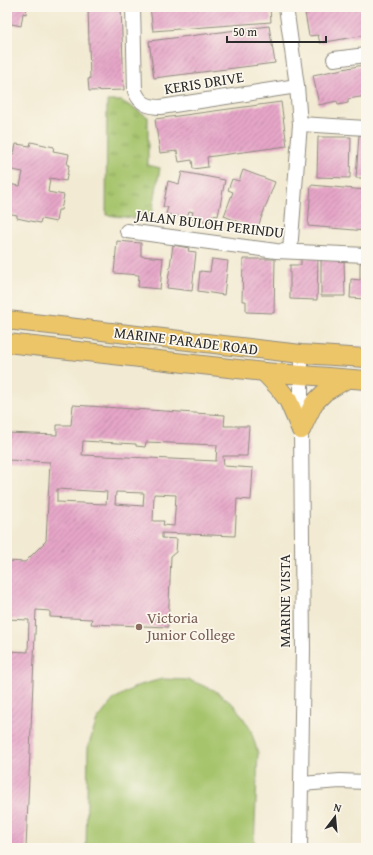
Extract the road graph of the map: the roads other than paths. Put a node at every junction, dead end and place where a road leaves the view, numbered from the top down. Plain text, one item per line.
1 (133, 7) edge
2 (286, 7) edge
3 (366, 55) edge
4 (334, 59) dead end
5 (297, 86) junction
6 (300, 124) junction
7 (366, 128) edge
8 (127, 231) dead end
9 (290, 251) junction
10 (366, 256) edge
11 (7, 320) edge
12 (7, 343) edge
13 (301, 354) junction
14 (366, 358) edge
15 (264, 372) junction
16 (301, 376) junction
17 (347, 378) junction
18 (366, 380) edge
19 (301, 430) junction
20 (366, 782) edge
21 (301, 784) junction
22 (300, 848) edge

1 - 5 street, KERIS DRIVE
2 - 5 street
3 - 4 street
5 - 6 street
6 - 7 street
6 - 9 street, JALAN BULOH PERINDU
8 - 9 street, JALAN BULOH PERINDU
9 - 10 street, JALAN BULOH PERINDU
11 - 13 main road, MARINE PARADE ROAD
12 - 15 main road, MARINE PARADE ROAD
13 - 14 main road, MARINE PARADE ROAD
13 - 16 street, MARINE VISTA
15 - 16 main road, MARINE PARADE ROAD
15 - 19 main road
16 - 17 main road, MARINE PARADE ROAD
16 - 19 street, MARINE VISTA
17 - 18 main road, MARINE PARADE ROAD
17 - 19 main road
19 - 21 street, MARINE VISTA
20 - 21 street
21 - 22 street, MARINE VISTA

